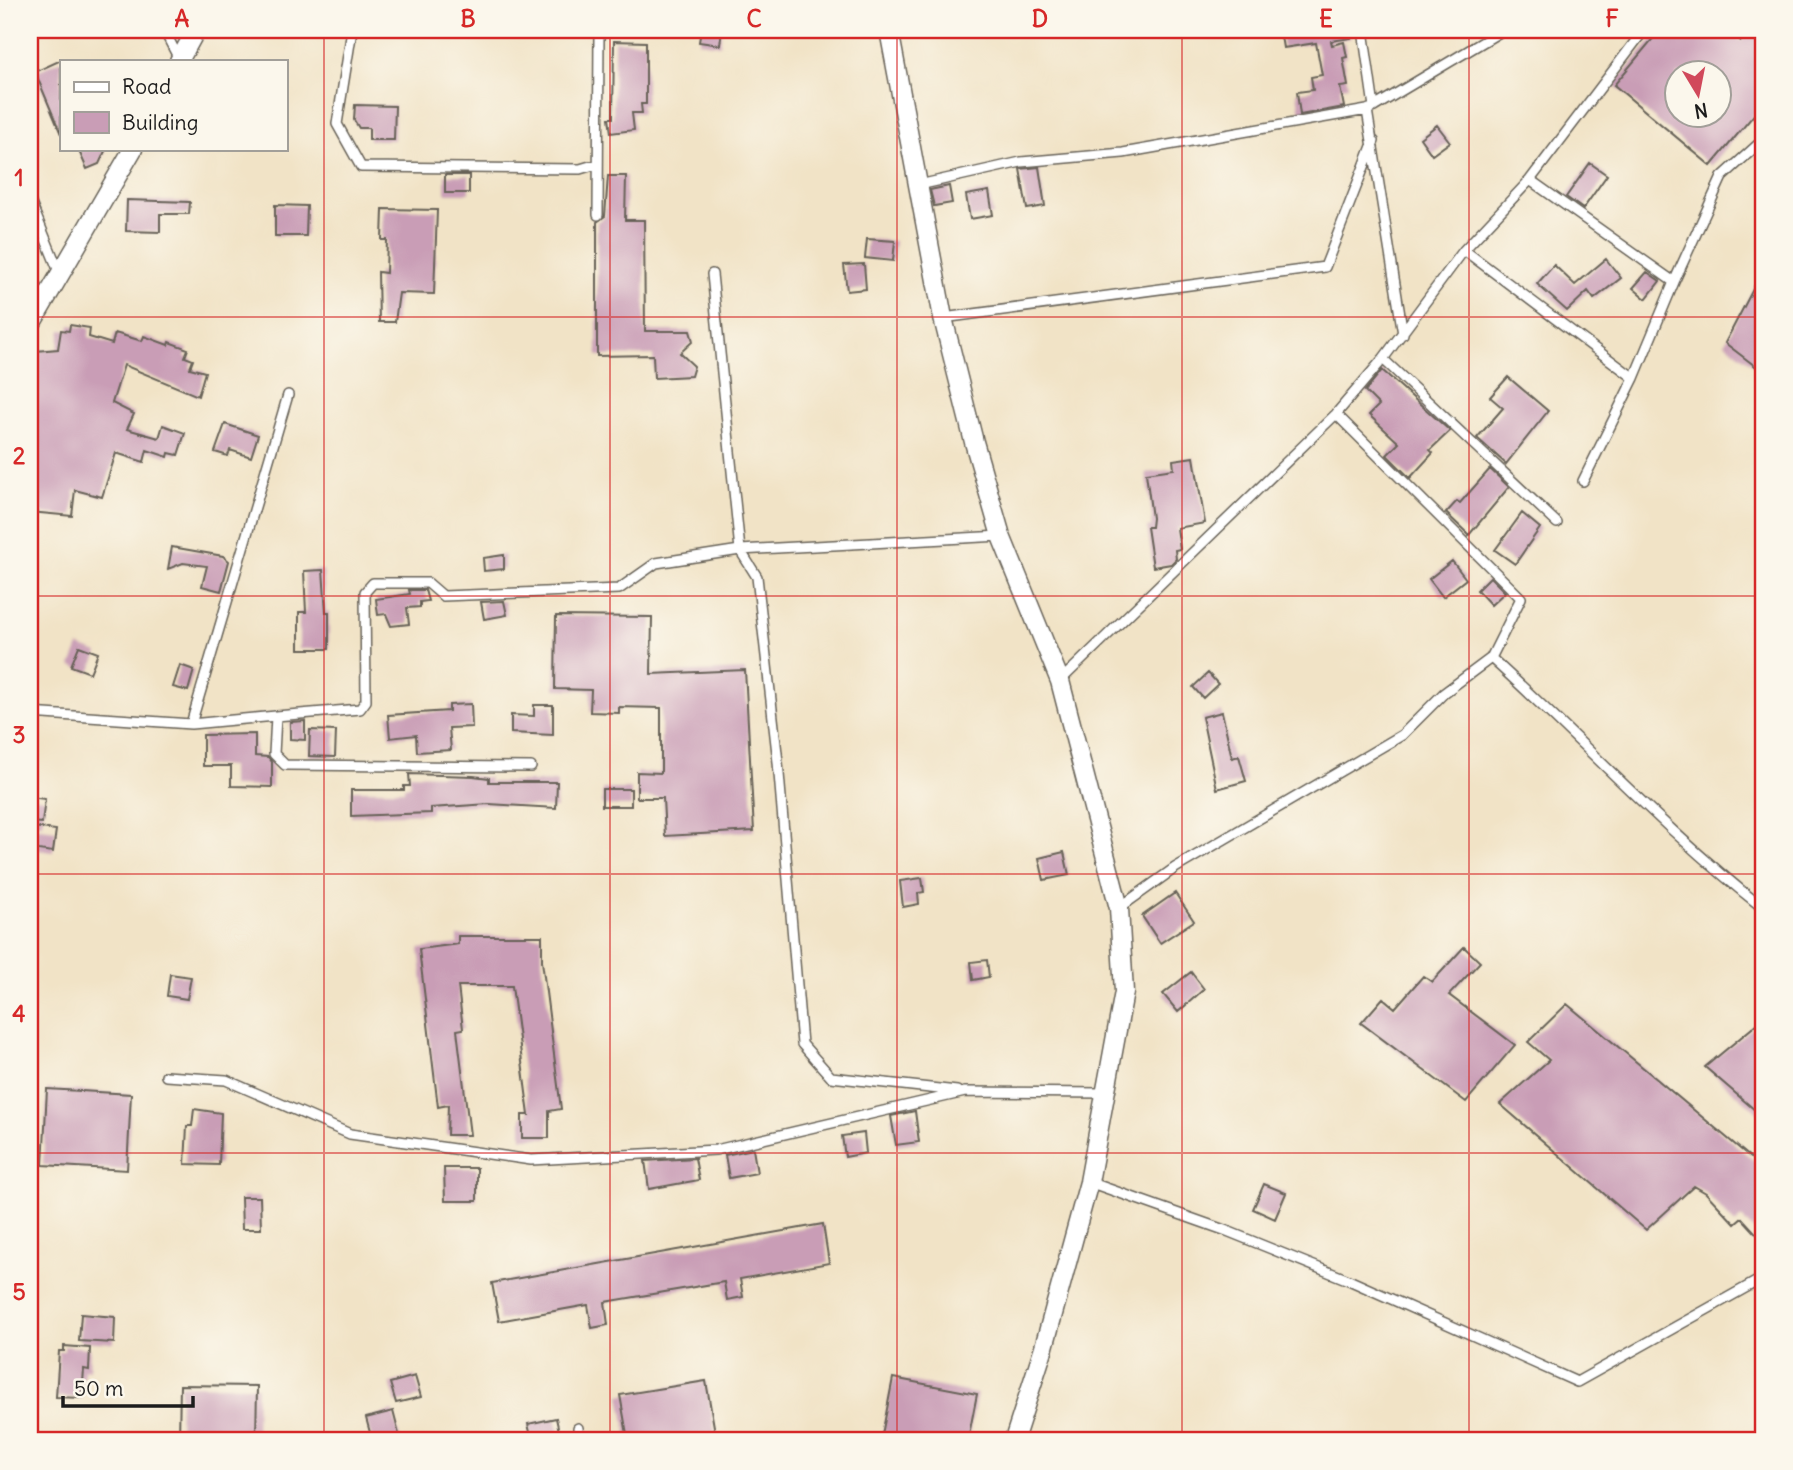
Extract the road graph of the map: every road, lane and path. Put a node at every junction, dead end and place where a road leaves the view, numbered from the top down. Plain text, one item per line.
1 (164, 30) edge
2 (196, 30) edge
3 (352, 30) edge
4 (599, 30) edge
5 (889, 30) edge
6 (1363, 30) edge
7 (1503, 30) edge
8 (1644, 30) edge
9 (179, 60) edge
10 (180, 60) edge
11 (1371, 108) junction
12 (1763, 140) edge
13 (1374, 141) junction
14 (132, 150) edge
15 (597, 164) junction
16 (1530, 180) junction
17 (919, 185) junction
18 (30, 201) edge
19 (598, 215) dead end
20 (1464, 250) junction
21 (60, 274) junction
22 (712, 274) dead end
23 (1674, 282) junction
24 (943, 317) junction
25 (30, 326) edge
26 (1403, 334) junction
27 (1383, 359) junction
28 (1634, 378) junction
29 (288, 395) dead end
30 (1336, 414) junction
31 (1583, 481) dead end
32 (1558, 523) dead end
33 (1001, 536) junction
34 (740, 550) junction
35 (1490, 658) junction
36 (1060, 681) junction
37 (30, 713) edge
38 (276, 716) junction
39 (191, 724) junction
40 (531, 767) dead end
41 (1119, 908) junction
42 (1763, 908) edge
43 (32, 1072) dead end
44 (166, 1076) dead end
45 (30, 1085) edge
46 (965, 1092) junction
47 (1104, 1093) junction
48 (1089, 1182) junction
49 (1763, 1278) edge
50 (578, 1428) dead end
51 (579, 1440) edge
52 (1014, 1440) edge

1 - 9 lane
2 - 10 street
3 - 15 lane
4 - 15 lane
5 - 17 street
6 - 11 lane
7 - 11 lane
8 - 16 lane
11 - 13 lane
11 - 17 lane
12 - 23 lane
13 - 24 lane
13 - 26 lane
14 - 21 street
15 - 19 lane
16 - 20 lane
16 - 23 lane
17 - 24 street
18 - 21 lane
20 - 26 lane
20 - 28 lane
21 - 25 street
22 - 34 lane
23 - 28 lane
24 - 33 street
26 - 27 lane
27 - 30 lane
27 - 32 lane
28 - 31 lane
29 - 39 lane
30 - 35 lane
30 - 36 lane
33 - 34 lane
33 - 36 street
34 - 38 lane
34 - 46 lane
35 - 41 lane
35 - 42 lane
36 - 41 street
37 - 39 lane
38 - 39 lane
38 - 40 lane
41 - 47 street
43 - 45 lane
44 - 46 lane
46 - 47 lane
47 - 48 street
48 - 49 lane
48 - 52 street
50 - 51 lane

